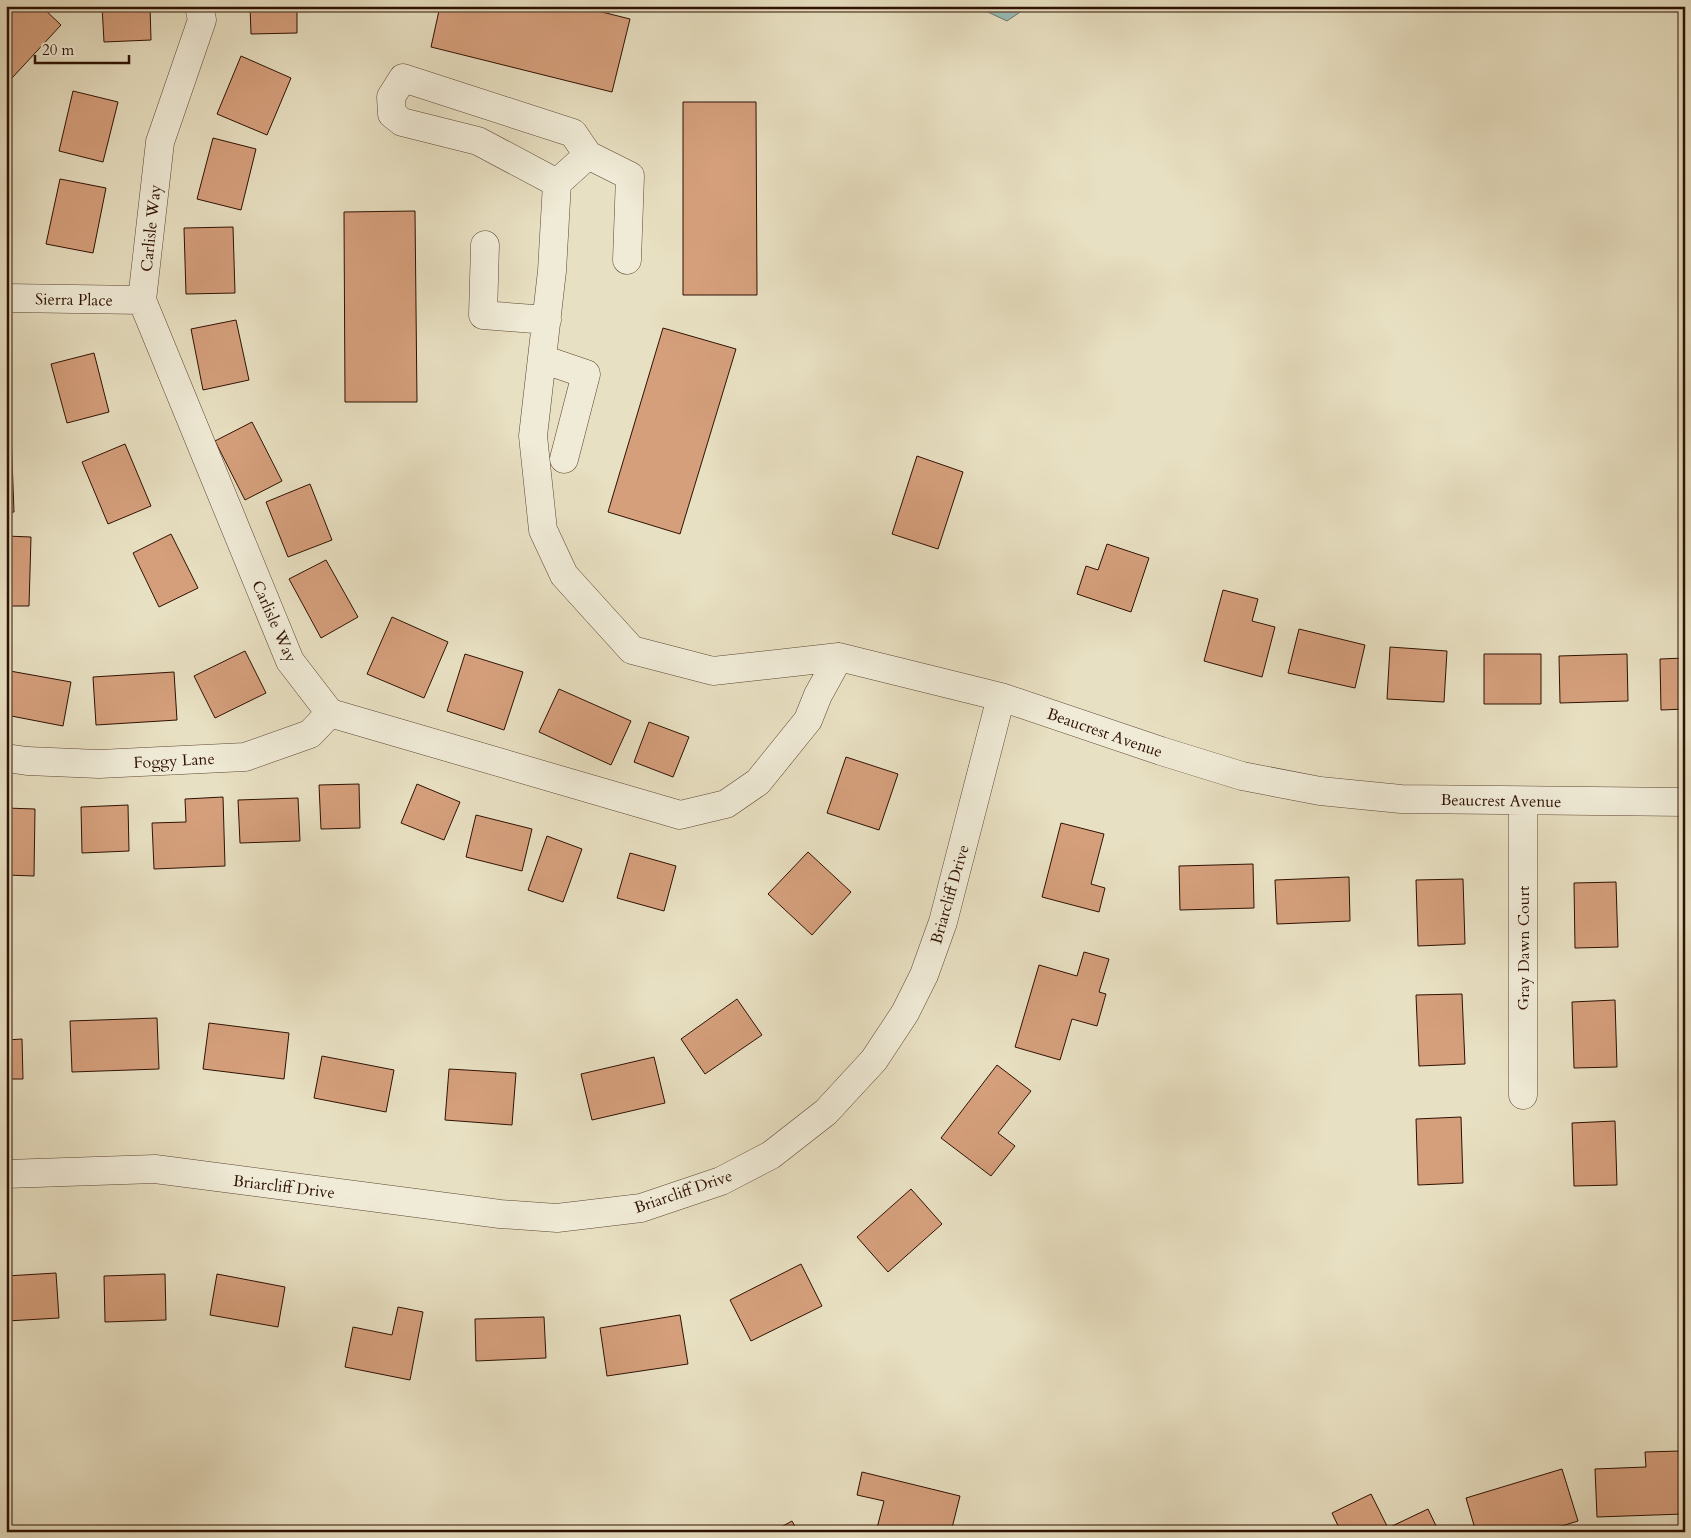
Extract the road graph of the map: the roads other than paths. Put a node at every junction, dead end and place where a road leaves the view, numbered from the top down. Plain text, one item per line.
1 (199, 6) edge
2 (588, 155) junction
3 (556, 183) junction
4 (485, 245) dead end
5 (627, 260) dead end
6 (6, 298) edge
7 (142, 300) junction
8 (547, 320) junction
9 (542, 359) junction
10 (564, 459) dead end
11 (840, 657) junction
12 (1001, 696) junction
13 (330, 713) junction
14 (6, 758) edge
15 (1523, 800) junction
16 (1685, 802) edge
17 (1523, 1095) dead end
18 (6, 1174) edge

1 - 7 street, Carlisle Way
2 - 3 street
2 - 3 street
2 - 5 street
3 - 8 street, Beaucrest Avenue
4 - 8 street
6 - 7 street, Sierra Place
7 - 13 street, Carlisle Way
8 - 9 street, Beaucrest Avenue
9 - 10 street
9 - 11 street, Beaucrest Avenue
11 - 12 street, Beaucrest Avenue
11 - 13 street
12 - 15 street, Beaucrest Avenue
12 - 18 street, Briarcliff Drive
13 - 14 street, Foggy Lane
15 - 16 street, Beaucrest Avenue
15 - 17 street, Gray Dawn Court

